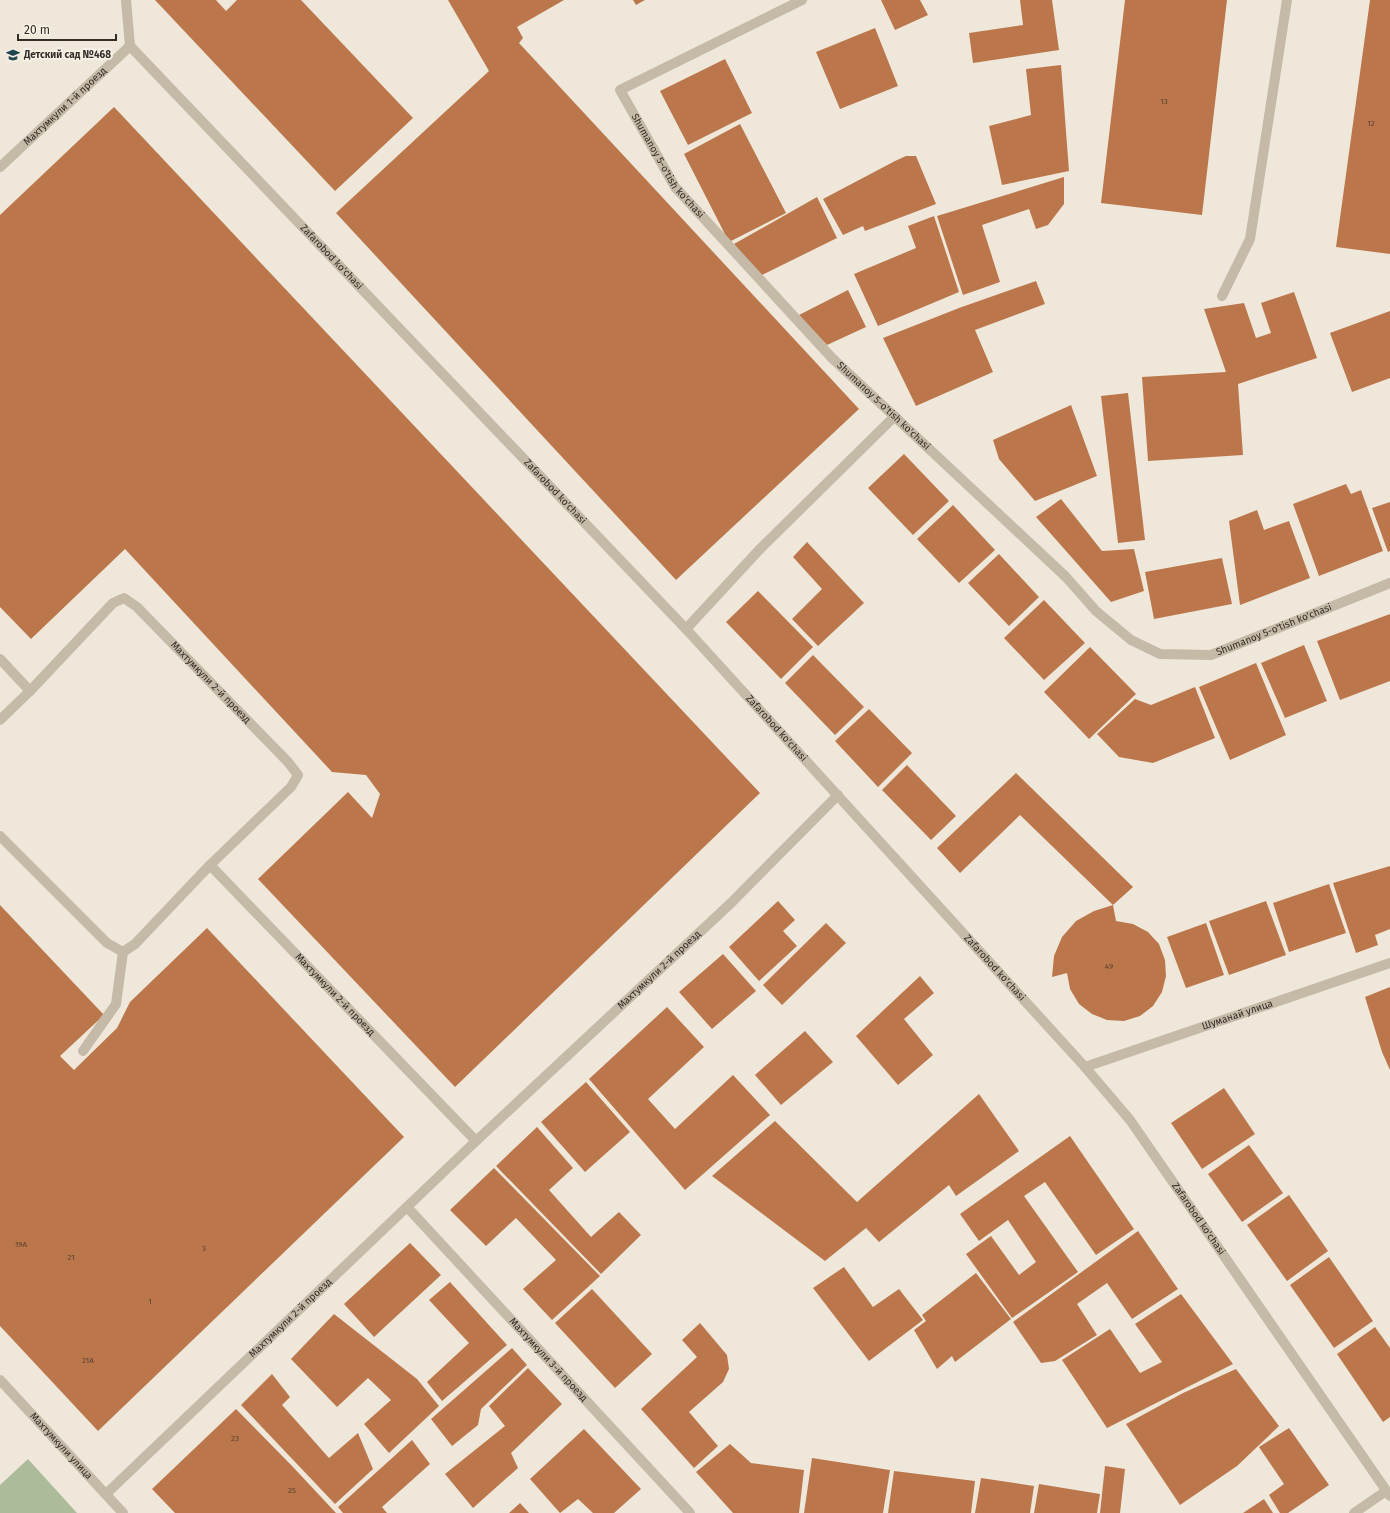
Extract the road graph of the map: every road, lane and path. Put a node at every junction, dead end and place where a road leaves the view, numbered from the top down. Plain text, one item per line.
1 (126, 0) edge
2 (802, 0) edge
3 (1287, 0) edge
4 (130, 46) junction
5 (0, 167) edge
6 (1222, 296) dead end
7 (895, 416) junction
8 (1390, 583) edge
9 (686, 629) junction
10 (0, 659) edge
11 (30, 691) junction
12 (0, 720) edge
13 (838, 795) junction
14 (0, 836) edge
15 (210, 865) junction
16 (123, 952) junction
17 (1390, 963) edge
18 (83, 1051) dead end
19 (1085, 1067) junction
20 (476, 1141) junction
21 (407, 1207) junction
22 (0, 1380) edge
23 (106, 1494) junction
24 (1388, 1494) edge
25 (123, 1513) edge
26 (690, 1513) edge
27 (1354, 1513) edge

1 - 4 street
2 - 7 street, Shumanoy 5-o'tish ko'chasi
3 - 6 street
4 - 5 street, Махтумкули 1-й проезд
4 - 9 street, Zafarobod ko'chasi
7 - 8 street, Shumanoy 5-o'tish ko'chasi
7 - 9 street
9 - 13 street, Zafarobod ko'chasi
10 - 11 street
11 - 12 street, Махтумкули 2-й проезд
11 - 15 street, Махтумкули 2-й проезд
13 - 19 street, Zafarobod ko'chasi
13 - 20 street, Махтумкули 2-й проезд
14 - 16 street
15 - 16 street, Махтумкули 2-й проезд
15 - 20 street, Махтумкули 2-й проезд
16 - 18 street
17 - 19 street, Шуманай улица
19 - 24 street, Zafarobod ko'chasi
20 - 21 street, Махтумкули 2-й проезд
21 - 23 street, Махтумкули 2-й проезд
21 - 26 street, Махтумкули 3-й проезд
22 - 23 street, Махтумкули улица
23 - 25 street, Махтумкули улица
24 - 27 street

